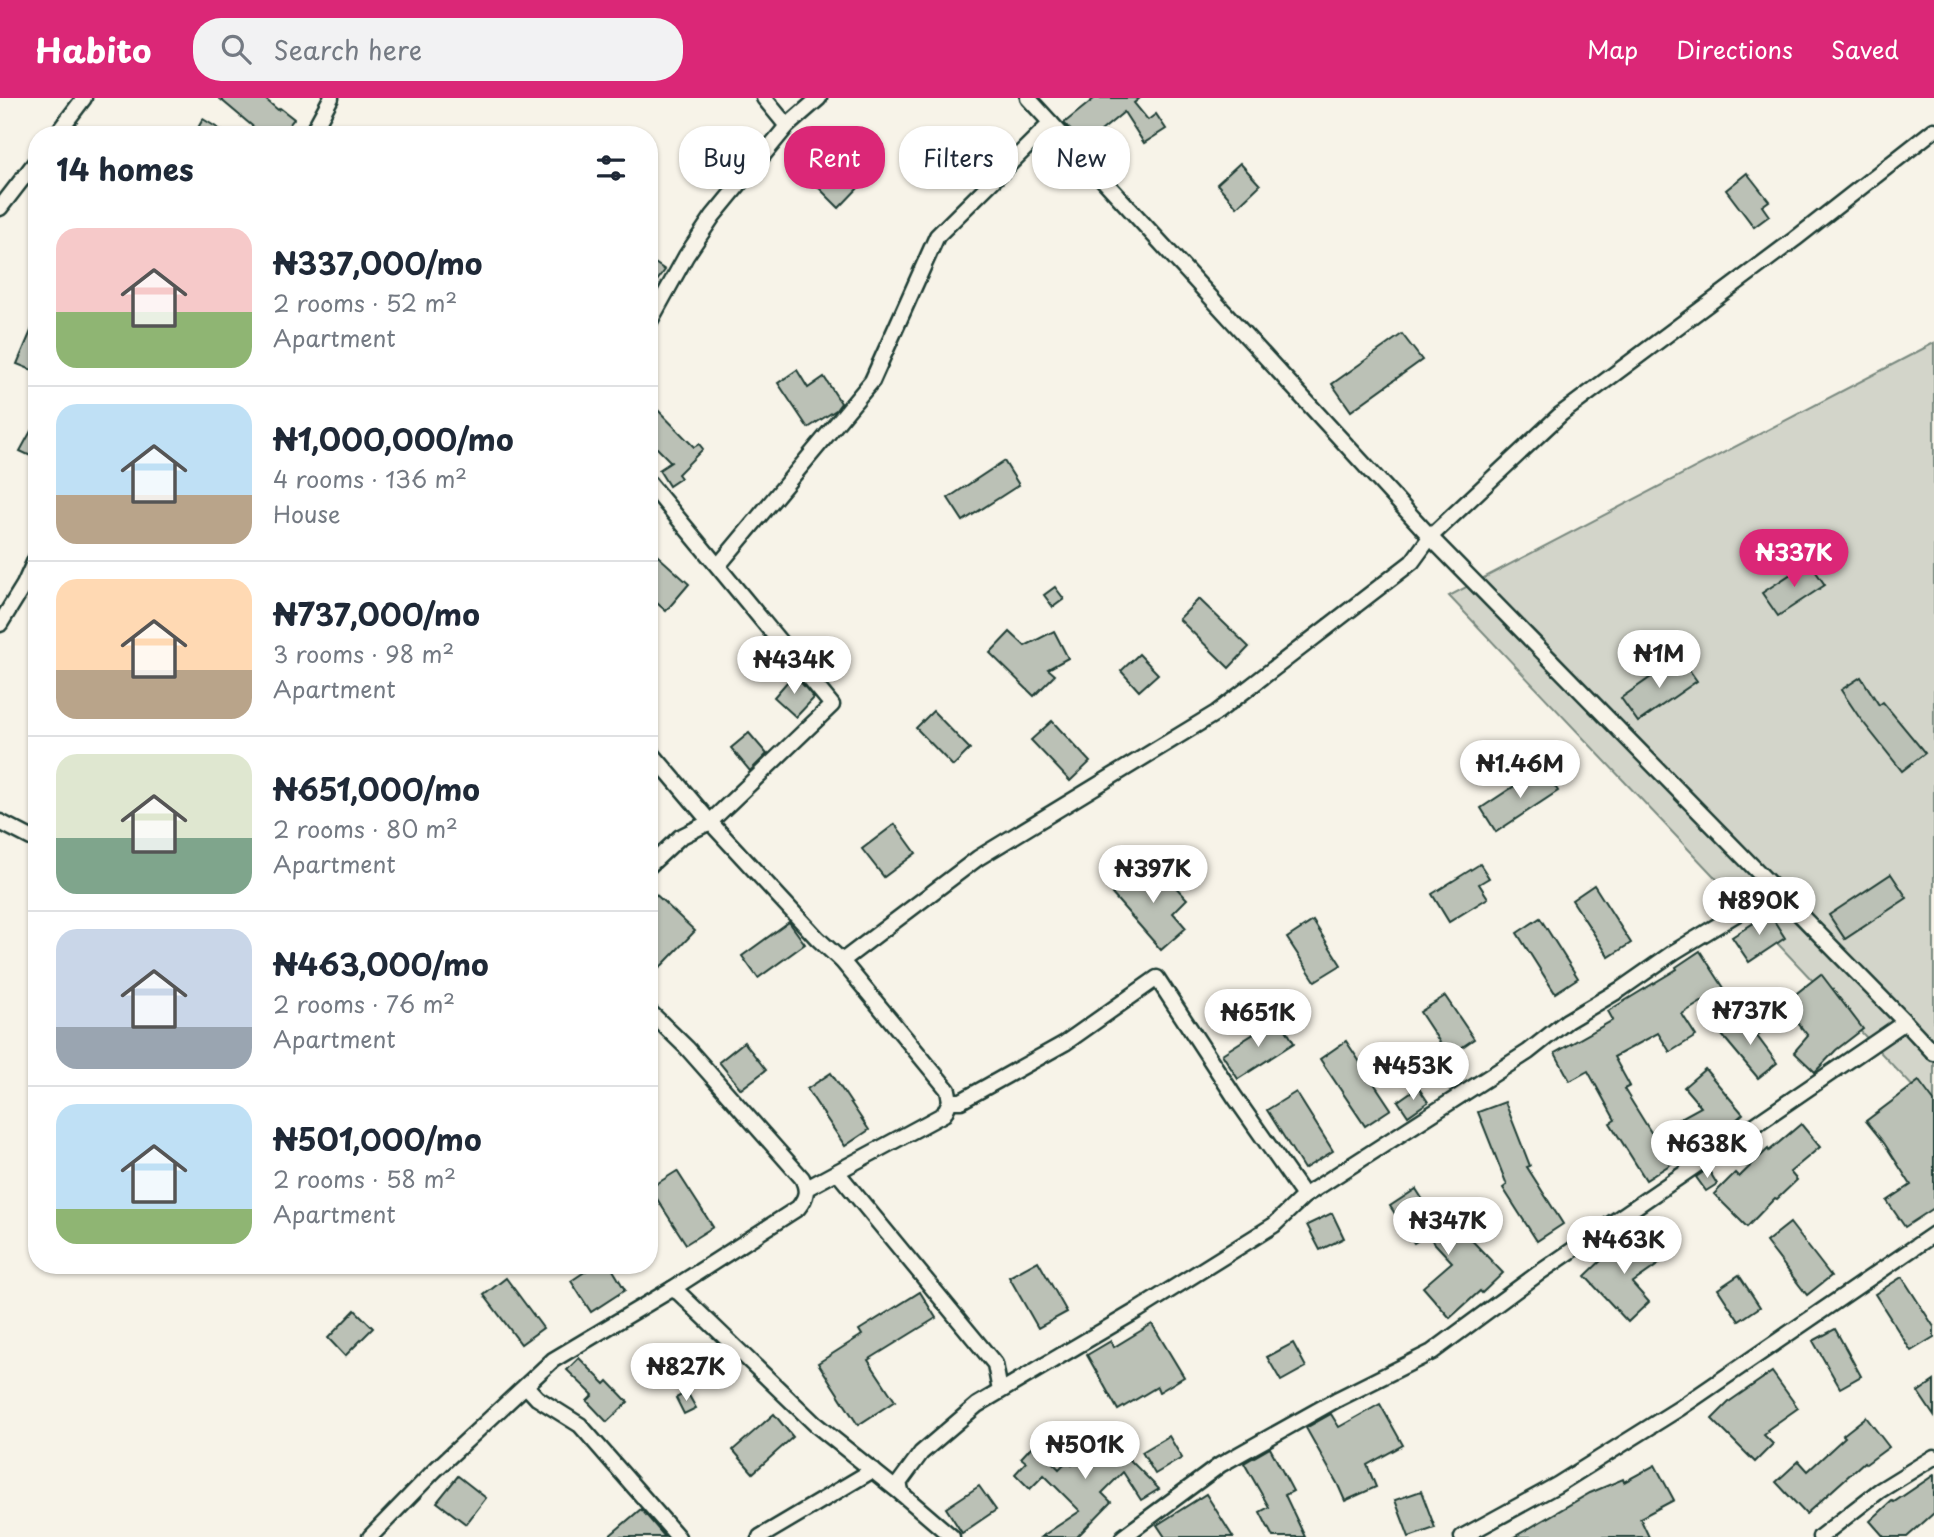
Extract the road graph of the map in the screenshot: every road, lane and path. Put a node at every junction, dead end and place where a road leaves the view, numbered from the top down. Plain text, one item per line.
1 (84, 98) edge
2 (331, 98) edge
3 (764, 98) edge
4 (820, 98) edge
5 (1028, 98) edge
6 (1051, 123) junction
7 (63, 126) edge
8 (316, 126) edge
9 (787, 126) joint
10 (784, 130) edge
11 (1934, 130) edge
12 (28, 172) edge
13 (0, 208) edge
14 (658, 307) edge
15 (658, 493) edge
16 (1431, 536) junction
17 (718, 566) junction
18 (28, 576) edge
19 (0, 624) edge
20 (658, 761) edge
21 (0, 822) edge
22 (710, 822) junction
23 (28, 836) edge
24 (658, 857) edge
25 (1776, 890) junction
26 (842, 961) junction
27 (658, 1020) edge
28 (1905, 1022) junction
29 (1934, 1054) edge
30 (950, 1101) junction
31 (837, 1172) junction
32 (807, 1188) junction
33 (1304, 1196) junction
34 (1934, 1234) edge
35 (672, 1289) junction
36 (526, 1386) junction
37 (1000, 1391) junction
38 (1934, 1457) edge
39 (873, 1470) junction
40 (902, 1494) junction
41 (370, 1537) edge
42 (678, 1537) edge
43 (760, 1537) edge
44 (952, 1537) edge
45 (1124, 1537) edge
46 (1462, 1537) edge
47 (1820, 1537) edge

1 - 7 street
2 - 8 street
3 - 9 street
4 - 9 street
5 - 6 street
6 - 16 street
6 - 17 street
10 - 14 street
11 - 16 street
12 - 13 street
15 - 17 street
16 - 25 street
16 - 26 street
17 - 22 street
18 - 19 street
20 - 22 street
21 - 23 street
22 - 24 street
22 - 26 street
25 - 28 street
25 - 33 street
26 - 30 street
27 - 32 street
28 - 29 street
28 - 45 street
30 - 31 street
30 - 33 street
31 - 32 street
31 - 37 street
32 - 35 street
33 - 37 street
34 - 46 street
35 - 36 street
35 - 39 street
36 - 41 street
36 - 42 street
37 - 40 street
38 - 47 street
39 - 40 street
39 - 43 street
40 - 44 street

